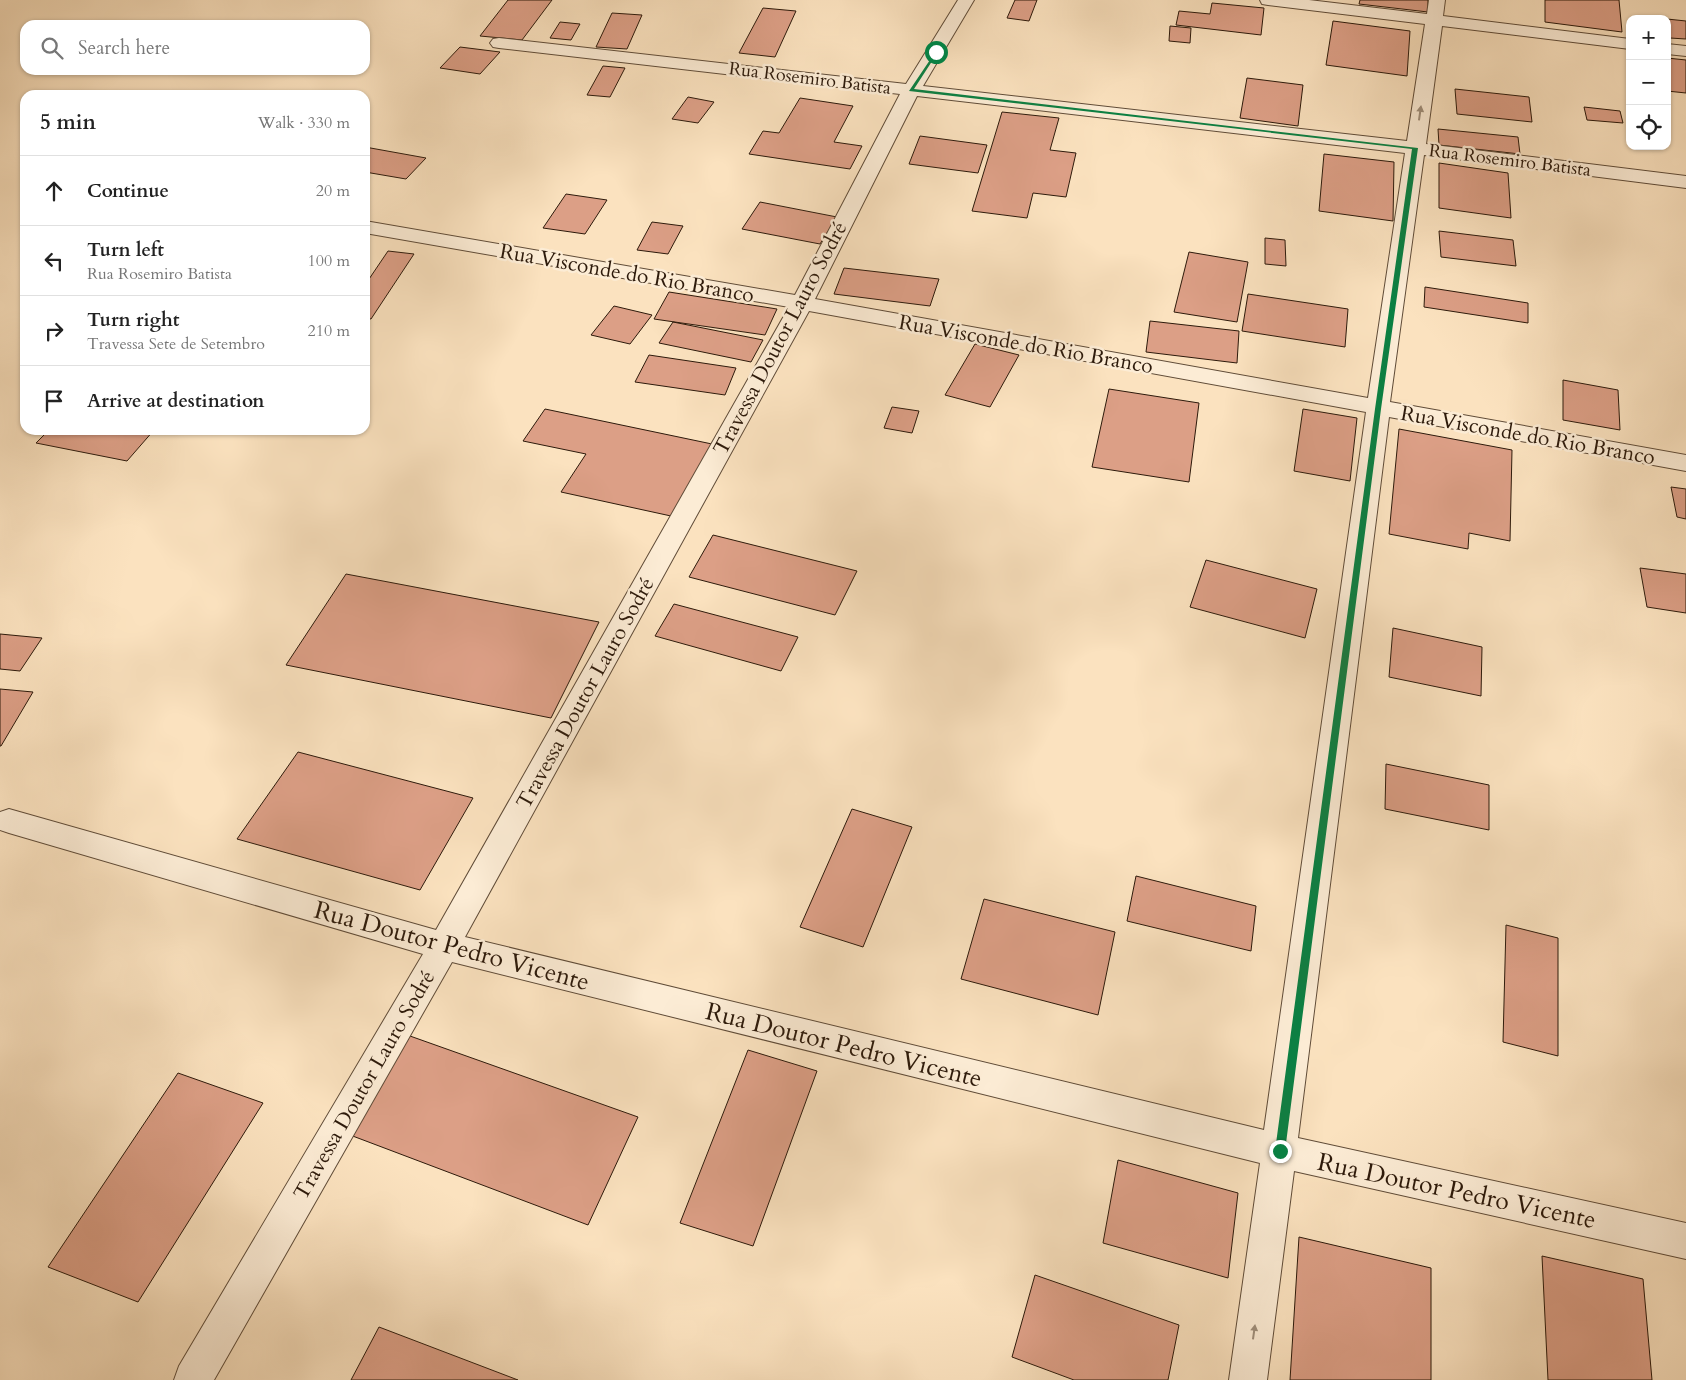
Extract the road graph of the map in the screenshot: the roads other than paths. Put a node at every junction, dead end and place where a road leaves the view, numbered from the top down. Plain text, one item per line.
1 (966, 0) edge
2 (1268, 0) edge
3 (1435, 10) edge
4 (499, 43) dead end
5 (1626, 43) edge
6 (1671, 49) edge
7 (1686, 51) edge
8 (911, 90) junction
9 (1415, 148) junction
10 (1686, 182) edge
11 (370, 228) edge
12 (802, 303) junction
13 (1378, 409) junction
14 (1686, 463) edge
15 (9, 821) dead end
16 (444, 946) junction
17 (1280, 1151) junction
18 (1686, 1240) edge
19 (193, 1380) edge
20 (1248, 1380) edge

1 - 8 street, Travessa Doutor Lauro Sodré
2 - 3 street
3 - 5 street
9 -> 3 street
4 - 8 street, Rua Rosemiro Batista
6 - 7 street
8 - 9 street, Rua Rosemiro Batista
8 - 12 street, Travessa Doutor Lauro Sodré
9 - 10 street, Rua Rosemiro Batista
9 - 13 street
11 - 12 street, Rua Visconde do Rio Branco
12 - 13 street, Rua Visconde do Rio Branco
12 - 16 street, Travessa Doutor Lauro Sodré
13 - 14 street, Rua Visconde do Rio Branco
13 - 17 street
15 - 16 street, Rua Doutor Pedro Vicente
16 - 17 street, Rua Doutor Pedro Vicente
16 - 19 street, Travessa Doutor Lauro Sodré
17 - 18 street, Rua Doutor Pedro Vicente
20 -> 17 street

